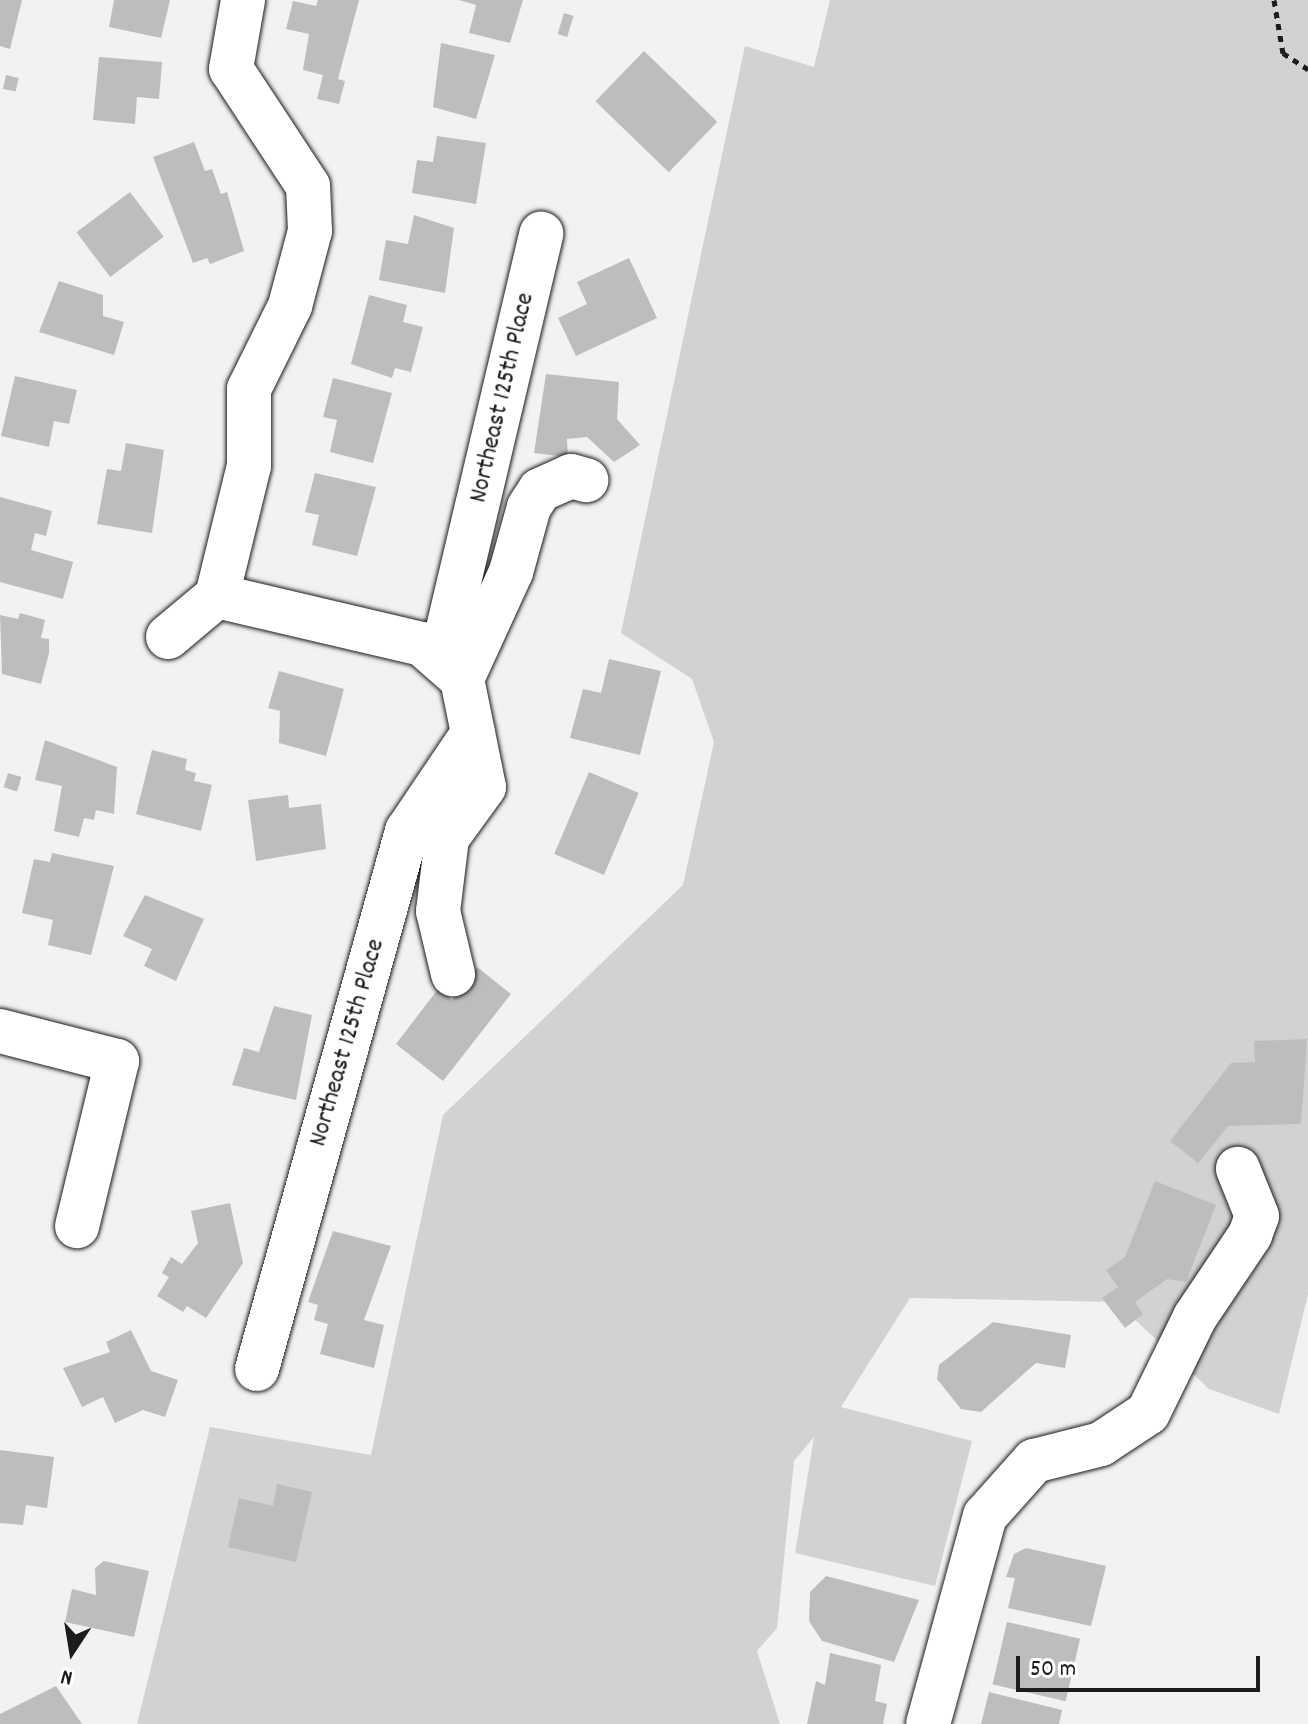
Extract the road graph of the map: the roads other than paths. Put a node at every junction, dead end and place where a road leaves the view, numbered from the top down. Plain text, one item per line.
1 (243, 0) edge
2 (541, 234) dead end
3 (586, 480) dead end
4 (217, 596) junction
5 (168, 637) dead end
6 (452, 667) junction
7 (473, 733) junction
8 (453, 974) dead end
9 (0, 1031) edge
10 (1238, 1169) dead end
11 (77, 1226) dead end
12 (257, 1369) dead end
13 (928, 1724) edge

1 - 4 street
2 - 6 street, Northeast 125th Place
3 - 6 street
4 - 5 street
4 - 6 street
6 - 7 street, Northeast 125th Place
7 - 8 street, Northeast 125th Place
7 - 12 street, Northeast 125th Place
9 - 11 street
10 - 13 street

